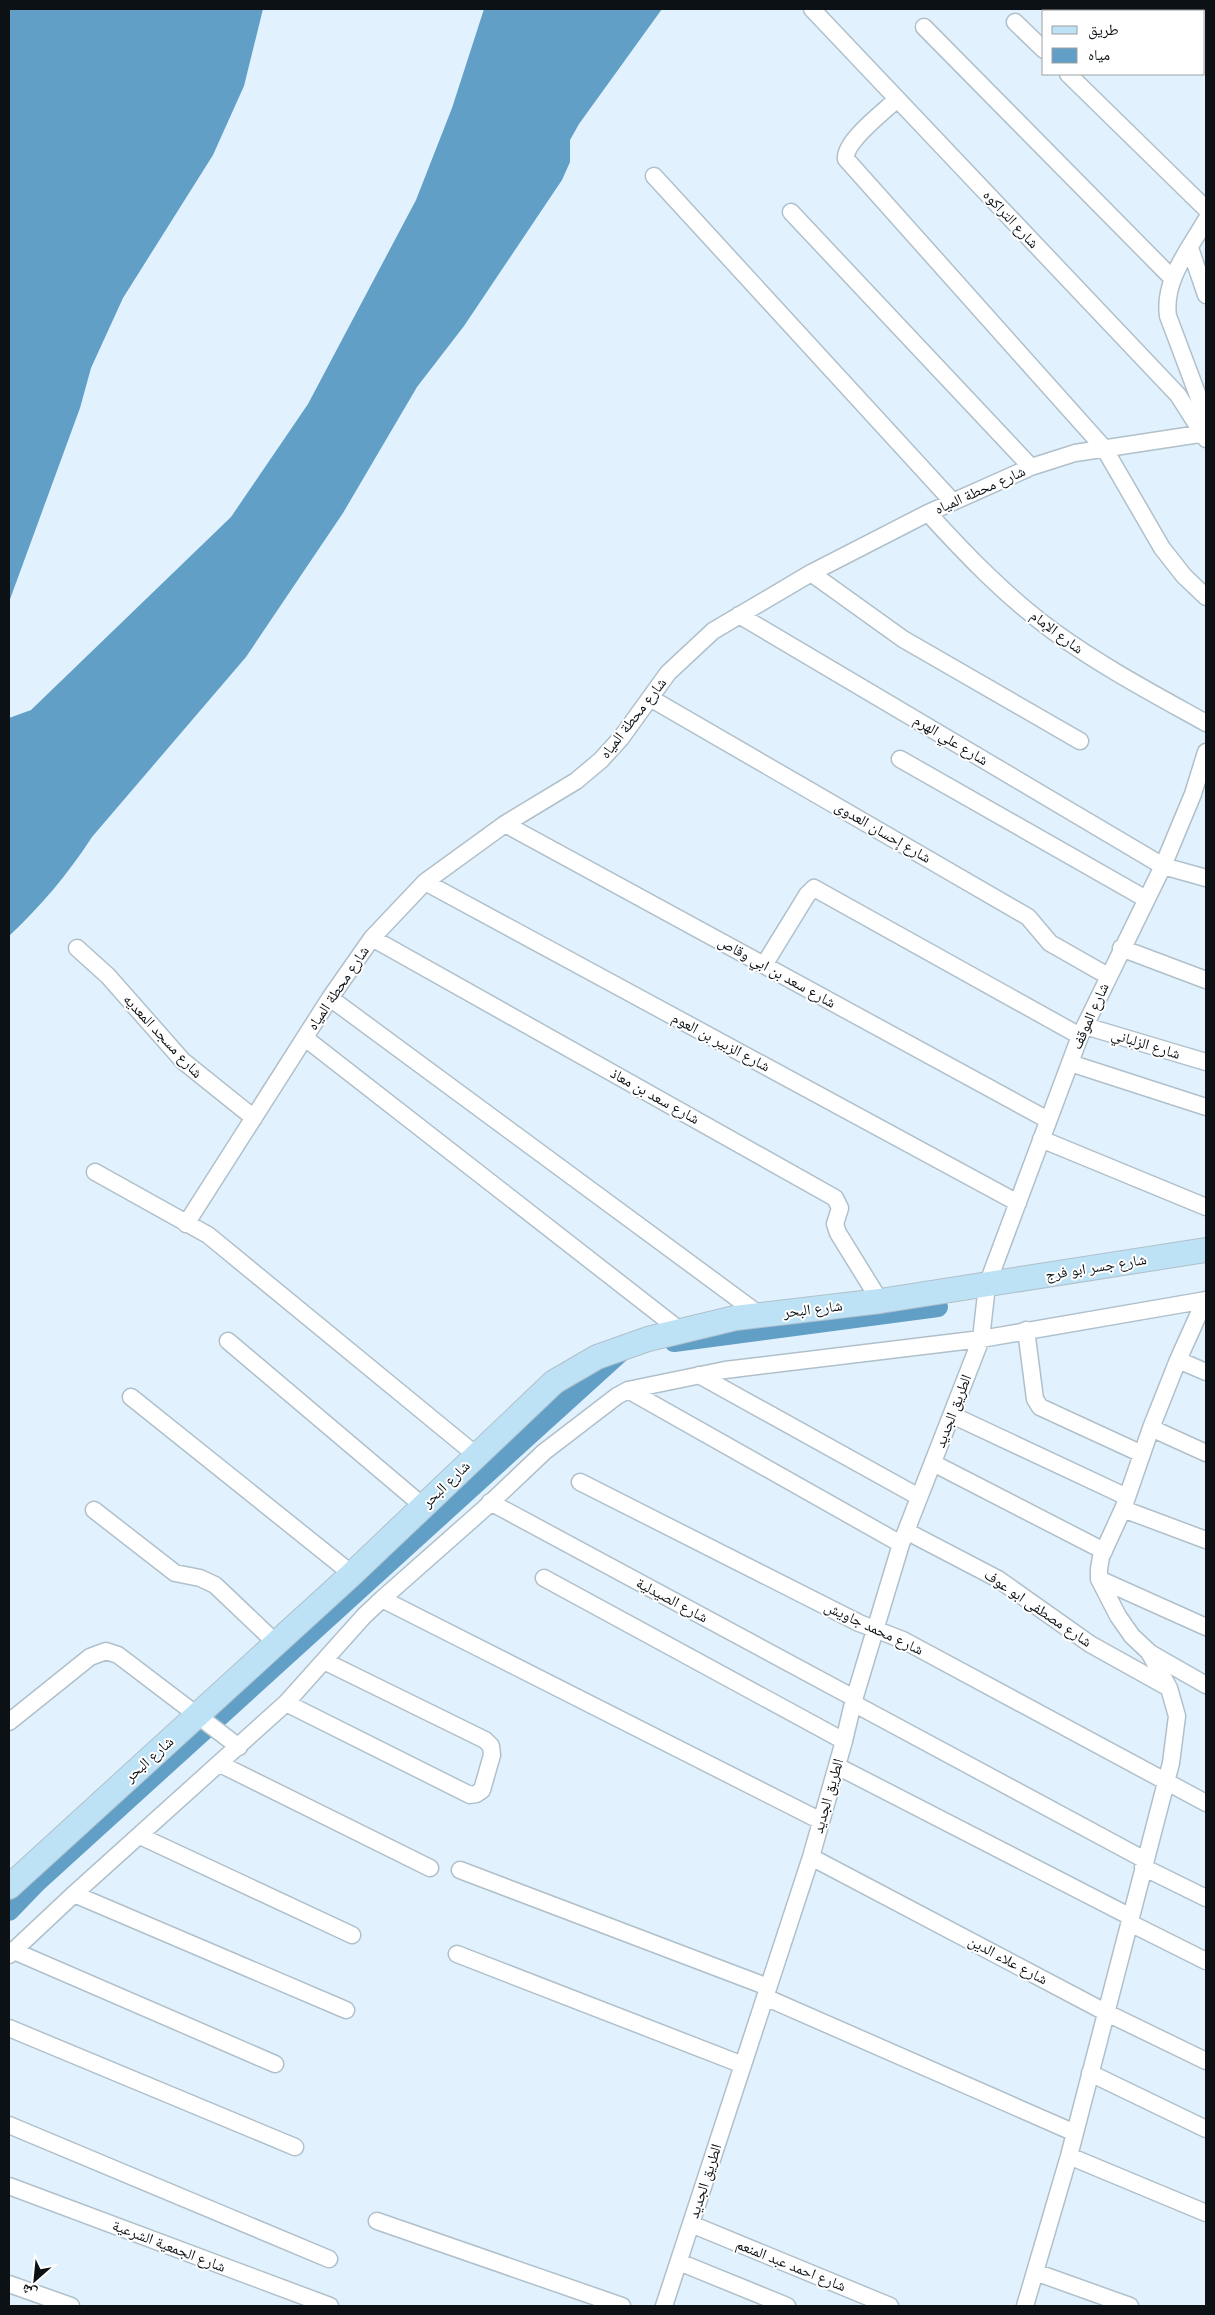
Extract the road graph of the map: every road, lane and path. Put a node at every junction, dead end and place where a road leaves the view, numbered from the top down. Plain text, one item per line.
1 (812, 9) edge
2 (1016, 22) dead end
3 (924, 27) dead end
4 (1042, 48) edge
5 (1069, 75) edge
6 (897, 99) junction
7 (654, 176) dead end
8 (1206, 210) edge
9 (791, 212) dead end
10 (1206, 220) edge
11 (1190, 248) junction
12 (1172, 278) junction
13 (1206, 295) edge
14 (1206, 431) edge
15 (1104, 448) junction
16 (1031, 467) junction
17 (953, 502) junction
18 (928, 514) junction
19 (811, 573) junction
20 (1206, 597) edge
21 (739, 615) junction
22 (650, 698) junction
23 (1206, 723) edge
24 (1080, 741) dead end
25 (1206, 752) edge
26 (900, 759) dead end
27 (1199, 796) edge
28 (506, 824) junction
29 (1163, 866) junction
30 (1206, 878) edge
31 (424, 882) junction
32 (1146, 899) junction
33 (372, 938) junction
34 (77, 948) dead end
35 (1121, 948) junction
36 (764, 965) junction
37 (1108, 976) junction
38 (1206, 980) edge
39 (330, 998) junction
40 (1082, 1031) junction
41 (305, 1038) junction
42 (1206, 1062) edge
43 (1070, 1063) junction
44 (1206, 1106) edge
45 (254, 1118) junction
46 (1048, 1120) junction
47 (1041, 1140) junction
48 (95, 1172) dead end
49 (1018, 1203) junction
50 (1206, 1206) edge
51 (186, 1224) junction
52 (1206, 1250) edge
53 (987, 1285) junction
54 (1206, 1300) edge
55 (880, 1301) junction
56 (760, 1315) junction
57 (1026, 1330) junction
58 (681, 1331) junction
59 (981, 1339) junction
60 (228, 1341) dead end
61 (1178, 1360) junction
62 (1206, 1372) edge
63 (699, 1375) junction
64 (628, 1390) junction
65 (131, 1397) dead end
66 (952, 1415) junction
67 (1152, 1428) junction
68 (1206, 1453) edge
69 (1142, 1454) junction
70 (476, 1455) junction
71 (933, 1463) junction
72 (580, 1482) dead end
73 (919, 1497) junction
74 (490, 1502) junction
75 (1125, 1503) junction
76 (424, 1506) junction
77 (94, 1510) dead end
78 (904, 1537) junction
79 (1206, 1540) edge
80 (1104, 1551) junction
81 (352, 1574) junction
82 (544, 1578) dead end
83 (1099, 1578) junction
84 (382, 1599) junction
85 (1206, 1626) edge
86 (875, 1629) junction
87 (276, 1643) junction
88 (1149, 1652) junction
89 (324, 1661) junction
90 (1206, 1685) edge
91 (1169, 1688) junction
92 (854, 1701) junction
93 (286, 1703) junction
94 (197, 1715) junction
95 (9, 1722) edge
96 (844, 1741) junction
97 (239, 1747) junction
98 (220, 1764) junction
99 (837, 1766) junction
100 (1164, 1782) junction
101 (1206, 1803) edge
102 (821, 1821) junction
103 (140, 1836) junction
104 (811, 1857) junction
105 (1144, 1864) junction
106 (430, 1868) dead end
107 (460, 1870) dead end
108 (9, 1887) edge
109 (74, 1894) junction
110 (1206, 1898) edge
111 (1130, 1920) junction
112 (352, 1935) dead end
113 (11, 1953) edge
114 (457, 1954) dead end
115 (1206, 1961) edge
116 (766, 1992) junction
117 (346, 2010) dead end
118 (1107, 2013) junction
119 (9, 2028) edge
120 (1206, 2061) edge
121 (275, 2064) dead end
122 (743, 2065) junction
123 (1090, 2073) junction
124 (9, 2125) edge
125 (1206, 2129) edge
126 (1075, 2133) junction
127 (295, 2147) dead end
128 (1069, 2156) junction
129 (9, 2186) edge
130 (1206, 2213) edge
131 (377, 2221) dead end
132 (691, 2224) junction
133 (329, 2259) dead end
134 (679, 2262) junction
135 (1035, 2272) junction
136 (9, 2284) edge
137 (71, 2306) edge
138 (330, 2306) edge
139 (622, 2306) edge
140 (664, 2306) edge
141 (788, 2306) edge
142 (890, 2306) edge
143 (1025, 2306) edge
144 (1130, 2306) edge

1 - 6 street, شارع التراكوه
2 - 4 street
3 - 12 street
5 - 8 street
6 - 14 street, شارع التراكوه
6 - 15 street
7 - 17 street
9 - 16 street
10 - 11 street
11 - 12 street
11 - 13 street
12 - 14 street
14 - 15 street, شارع محطة المياه
15 - 16 street, شارع محطة المياه
15 - 20 street
16 - 17 street, شارع محطة المياه
17 - 18 street, شارع محطة المياه
18 - 19 street, شارع محطة المياه
18 - 23 street, شارع الإمام
19 - 21 street, شارع محطة المياه
19 - 24 street
21 - 22 street, شارع محطة المياه
21 - 29 street, شارع علي الهرم
22 - 28 street, شارع محطة المياه
22 - 37 street, شارع إحسان العدوى
25 - 27 street, شارع الموقف
26 - 32 street
27 - 29 street, شارع الموقف
28 - 31 street, شارع محطة المياه
28 - 36 street, شارع سعد بن ابي وقاص
29 - 30 street, شارع علي الهرم
29 - 32 street, شارع الموقف
31 - 33 street, شارع محطة المياه
31 - 49 street, شارع الزبير بن العوم
32 - 35 street, شارع الموقف
33 - 39 street, شارع محطة المياه
33 - 55 street, شارع سعد بن معاذ
34 - 45 street, شارع مسجد المعديه
35 - 37 street, شارع الموقف
35 - 38 street
36 - 40 street, شارع الزلباني
36 - 46 street, شارع سعد بن ابي وقاص
37 - 40 street, شارع الموقف
39 - 41 street, شارع محطة المياه
39 - 56 street
40 - 42 street, شارع الزلباني
40 - 43 street, شارع الموقف
41 - 45 street, شارع محطة المياه
41 - 58 street
43 - 44 street
43 - 46 street, شارع الموقف
45 - 51 street, شارع محطة المياه
46 - 47 street, شارع الموقف
47 - 49 street, شارع الموقف
47 - 50 street
48 - 51 street
49 - 53 street, شارع الموقف
51 - 70 street
52 - 53 street, شارع جسر ابو فرج
53 - 55 street, شارع البحر
53 - 59 street, الطريق الجديد
54 - 57 street
54 - 61 street
55 - 56 street, شارع البحر
56 - 58 street, شارع البحر
57 - 59 street
57 - 69 street
58 - 70 street, شارع البحر
59 - 63 street
59 - 66 street, الطريق الجديد
60 - 76 street
61 - 62 street
61 - 67 street
63 - 64 street
63 - 73 street
64 - 74 street
64 - 78 street, شارع مصطفى ابو عوف
65 - 81 street
66 - 71 street, الطريق الجديد
66 - 75 street
67 - 68 street
67 - 69 street
69 - 75 street
70 - 76 street, شارع البحر
71 - 73 street, الطريق الجديد
71 - 80 street
72 - 86 street, شارع محمد جاويش
73 - 78 street, الطريق الجديد
74 - 84 street
74 - 92 street, شارع الصيدلية
75 - 79 street
75 - 80 street
76 - 81 street, شارع البحر
77 - 87 street
78 - 86 street, الطريق الجديد
78 - 91 street, شارع مصطفى ابو عوف
80 - 83 street
81 - 87 street, شارع البحر
82 - 96 street
83 - 85 street
83 - 88 street
84 - 89 street
84 - 102 street
86 - 92 street, الطريق الجديد
86 - 100 street, شارع محمد جاويش
87 - 94 street, شارع البحر
88 - 90 street
88 - 91 street
89 - 93 street
89 - 93 street
91 - 100 street
92 - 96 street, الطريق الجديد
92 - 105 street, شارع الصيدلية
93 - 97 street
94 - 95 street
94 - 97 street
94 - 108 street, شارع البحر
96 - 99 street, الطريق الجديد
97 - 98 street
98 - 103 street
98 - 106 street
99 - 102 street, الطريق الجديد
99 - 111 street
100 - 101 street, شارع محمد جاويش
100 - 105 street
102 - 104 street, الطريق الجديد
103 - 109 street
103 - 112 street
104 - 116 street, الطريق الجديد
104 - 118 street, شارع علاء الدين
105 - 110 street, شارع الصيدلية
105 - 111 street
107 - 116 street
109 - 113 street
109 - 117 street
111 - 115 street
111 - 118 street
113 - 121 street
114 - 122 street
116 - 122 street, الطريق الجديد
116 - 126 street
118 - 120 street, شارع علاء الدين
118 - 123 street
119 - 127 street
122 - 132 street, الطريق الجديد
123 - 125 street
123 - 126 street
124 - 133 street
126 - 128 street
128 - 130 street
128 - 135 street
129 - 138 street, شارع الجمعية الشرعية
131 - 139 street
132 - 134 street, الطريق الجديد
132 - 142 street, شارع احمد عبد المنعم
134 - 140 street, الطريق الجديد
134 - 141 street
135 - 143 street
135 - 144 street
136 - 137 street

